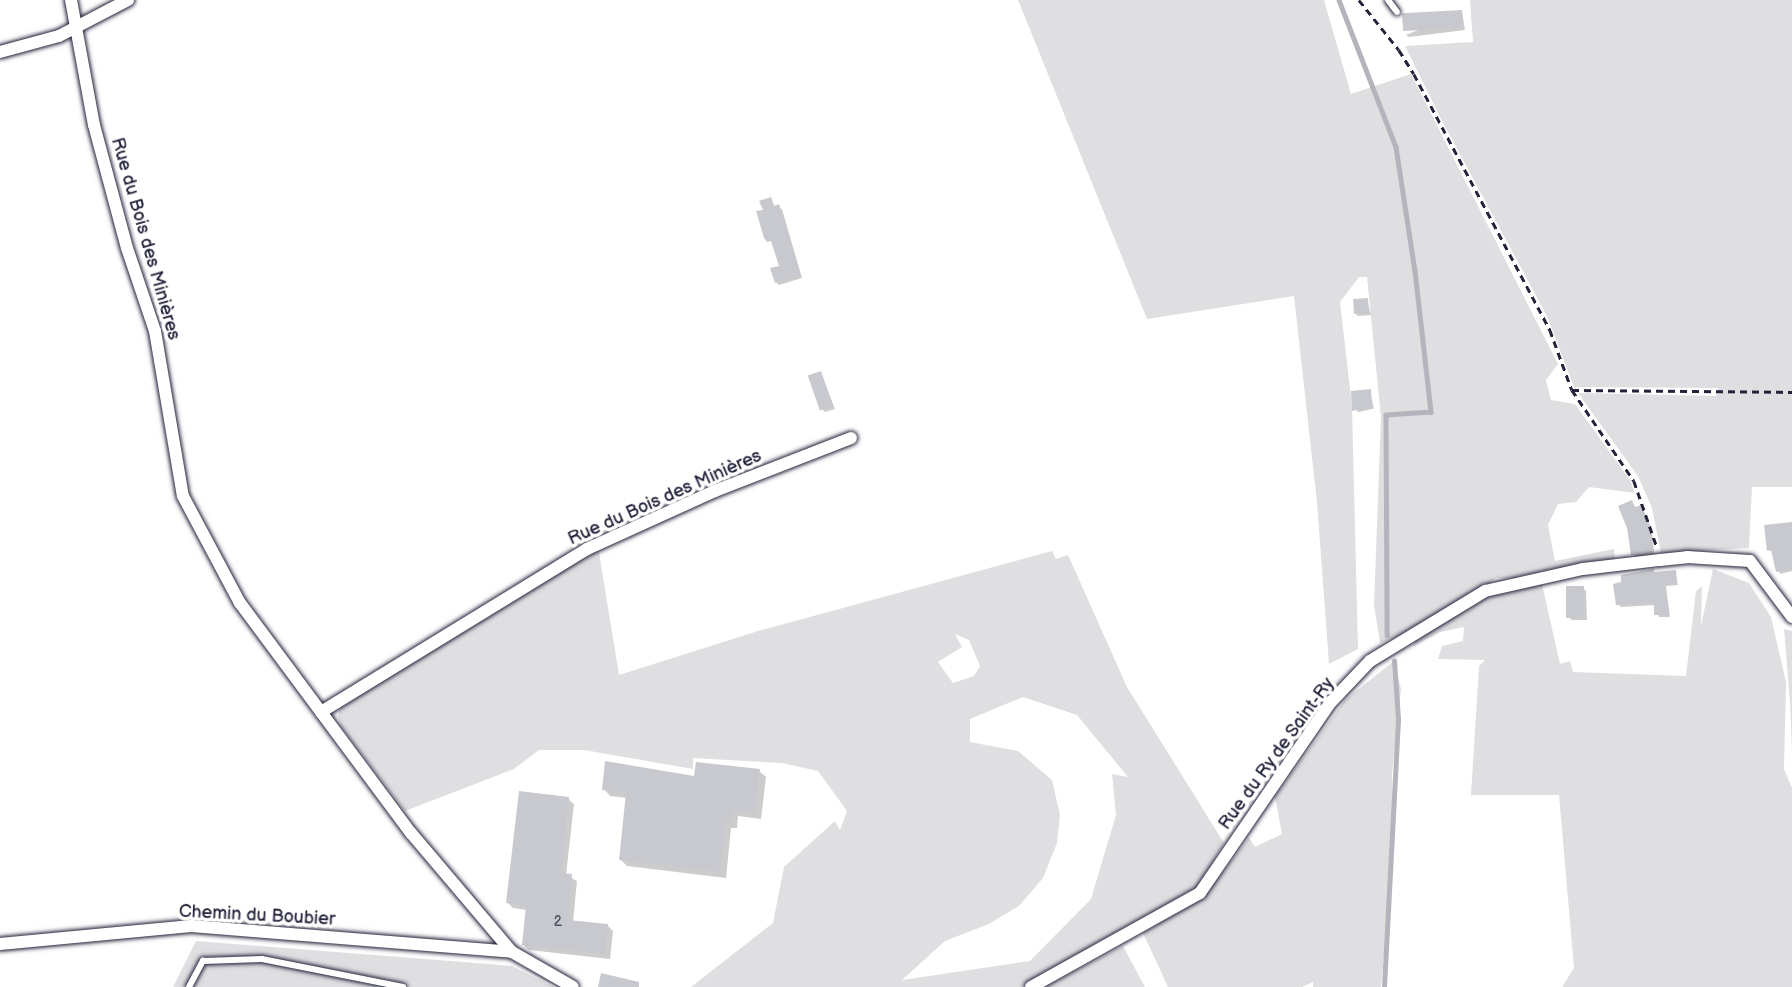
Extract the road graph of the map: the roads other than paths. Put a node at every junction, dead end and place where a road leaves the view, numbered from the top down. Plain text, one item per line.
1 (71, 0) edge
2 (128, 0) edge
3 (1388, 0) edge
4 (1397, 12) dead end
5 (76, 29) junction
6 (0, 52) edge
7 (851, 438) dead end
8 (1792, 617) edge
9 (321, 712) junction
10 (0, 944) edge
11 (512, 952) junction
12 (189, 987) edge
13 (403, 987) edge
14 (573, 987) edge
15 (1031, 987) edge

1 - 5 street, Rue du Bois des Minières
2 - 5 street
3 - 4 lane
5 - 6 street
5 - 9 street, Rue du Bois des Minières
7 - 9 street, Rue du Bois des Minières
8 - 15 street, Rue du Ry de Saint-Ry
9 - 11 street, Rue du Bois des Minières
10 - 11 street, Chemin du Boubier
11 - 14 street
12 - 13 lane

